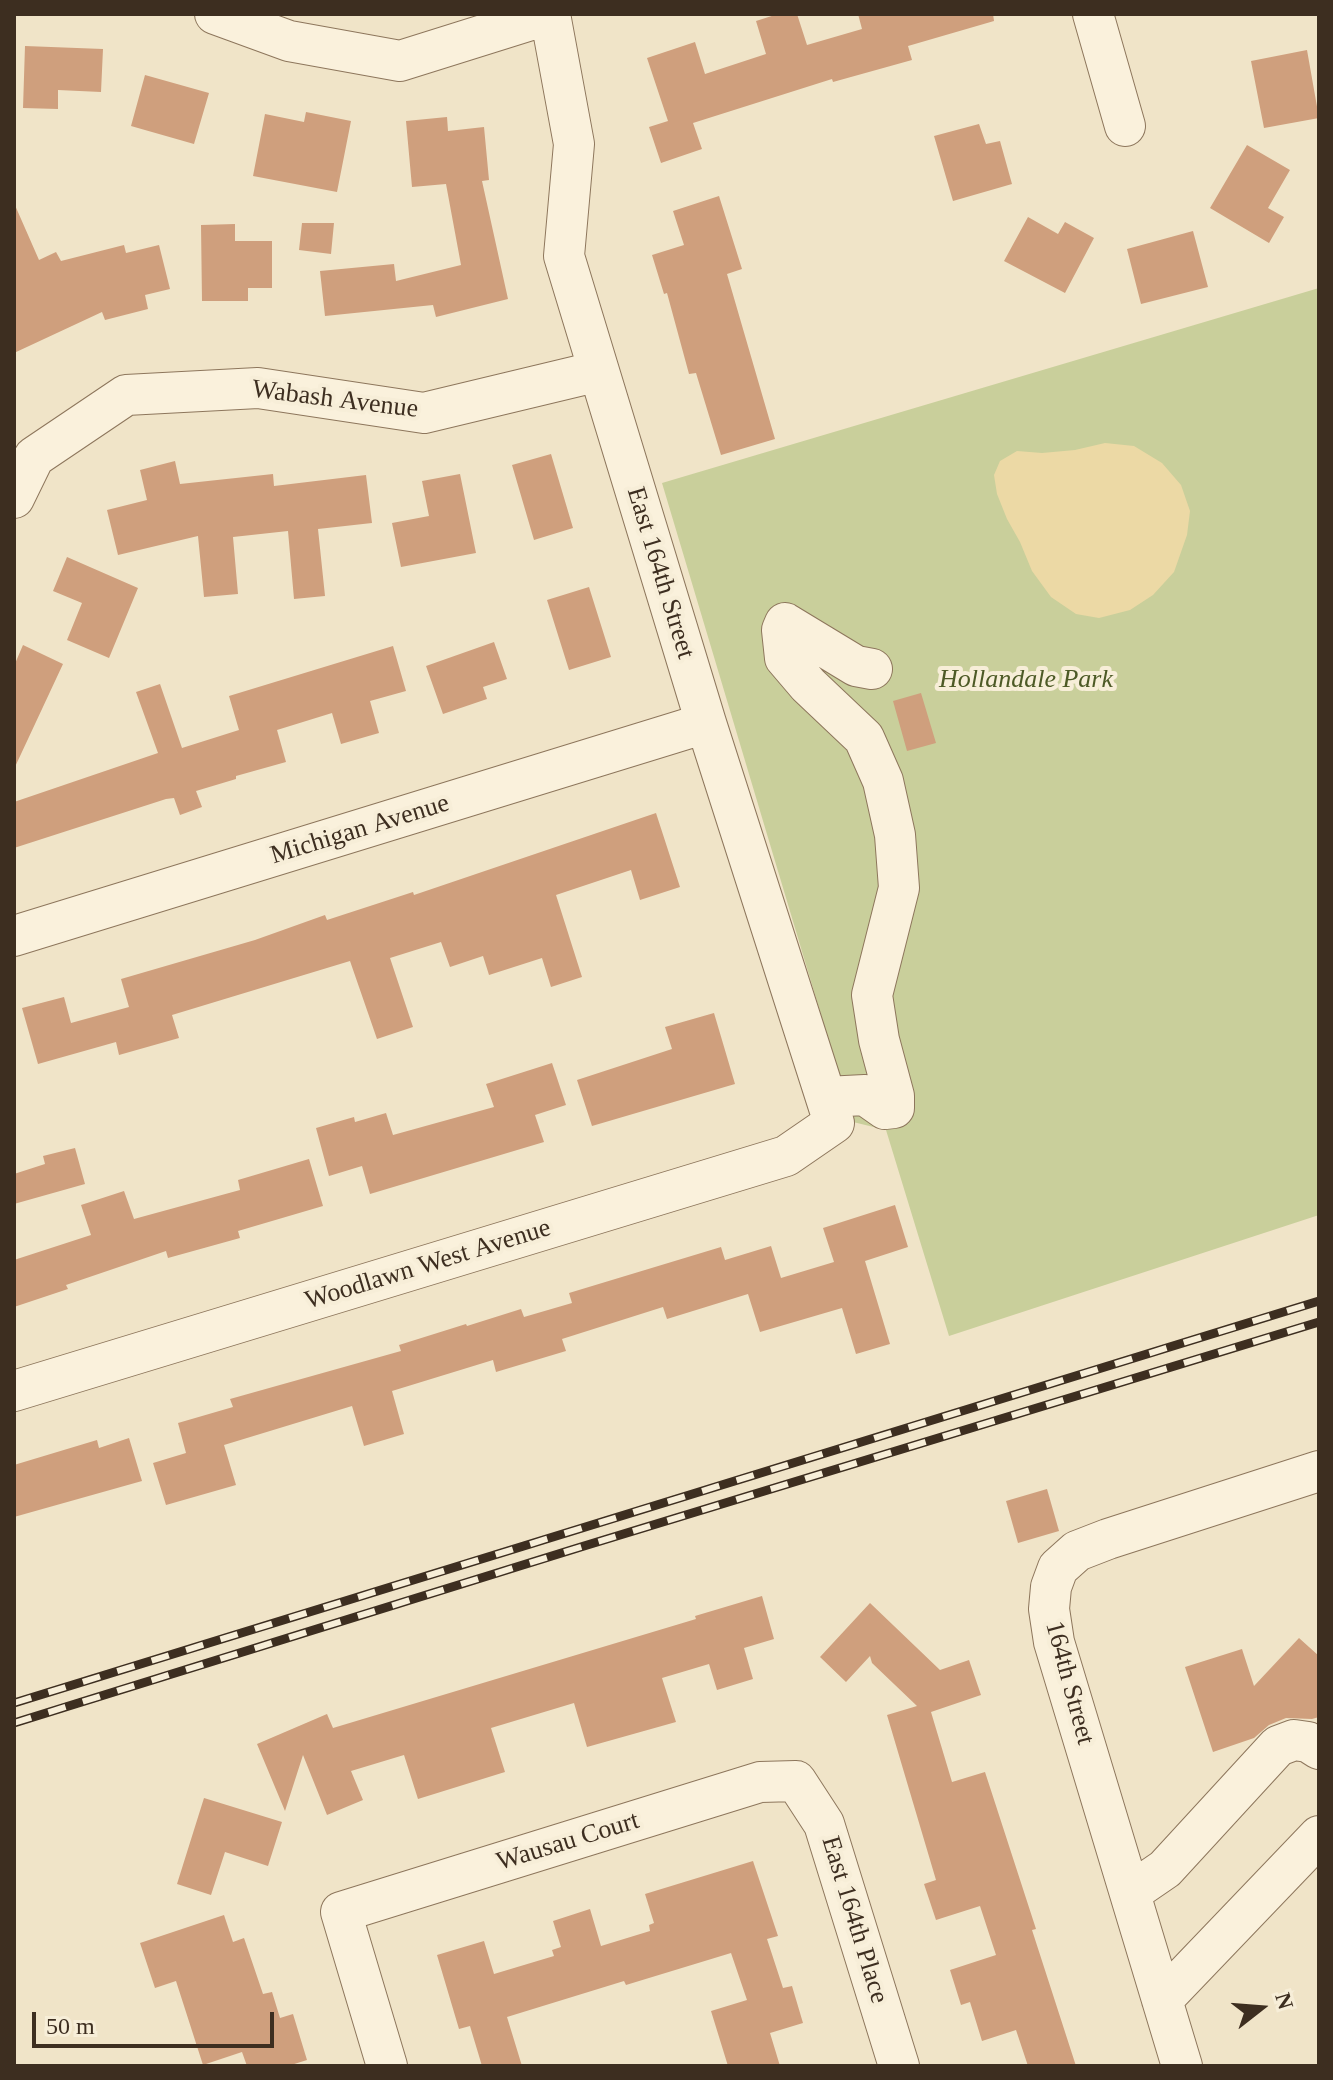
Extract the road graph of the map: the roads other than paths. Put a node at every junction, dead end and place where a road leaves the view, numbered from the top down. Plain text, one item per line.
1 (215, 14) edge
2 (550, 14) edge
3 (1093, 14) edge
4 (1125, 126) dead end
5 (599, 371) junction
6 (14, 498) edge
7 (872, 669) dead end
8 (706, 723) junction
9 (14, 936) edge
10 (830, 1110) junction
11 (14, 1391) edge
12 (1319, 1471) edge
13 (1319, 1749) edge
14 (796, 1781) joint
15 (1319, 1836) edge
16 (1130, 1893) junction
17 (1162, 2000) junction
18 (387, 2066) edge
19 (899, 2066) edge
20 (1182, 2066) edge

1 - 2 street
2 - 5 street, East 164th Street
3 - 4 street
5 - 6 street, Wabash Avenue
5 - 8 street, East 164th Street
7 - 10 street
8 - 9 street, Michigan Avenue
8 - 10 street, East 164th Street
10 - 11 street, Woodlawn West Avenue
12 - 16 street, 164th Street
13 - 16 street
14 - 18 street, Wausau Court
14 - 19 street, East 164th Place
15 - 17 street
16 - 17 street, 164th Street
17 - 20 street, 164th Street

